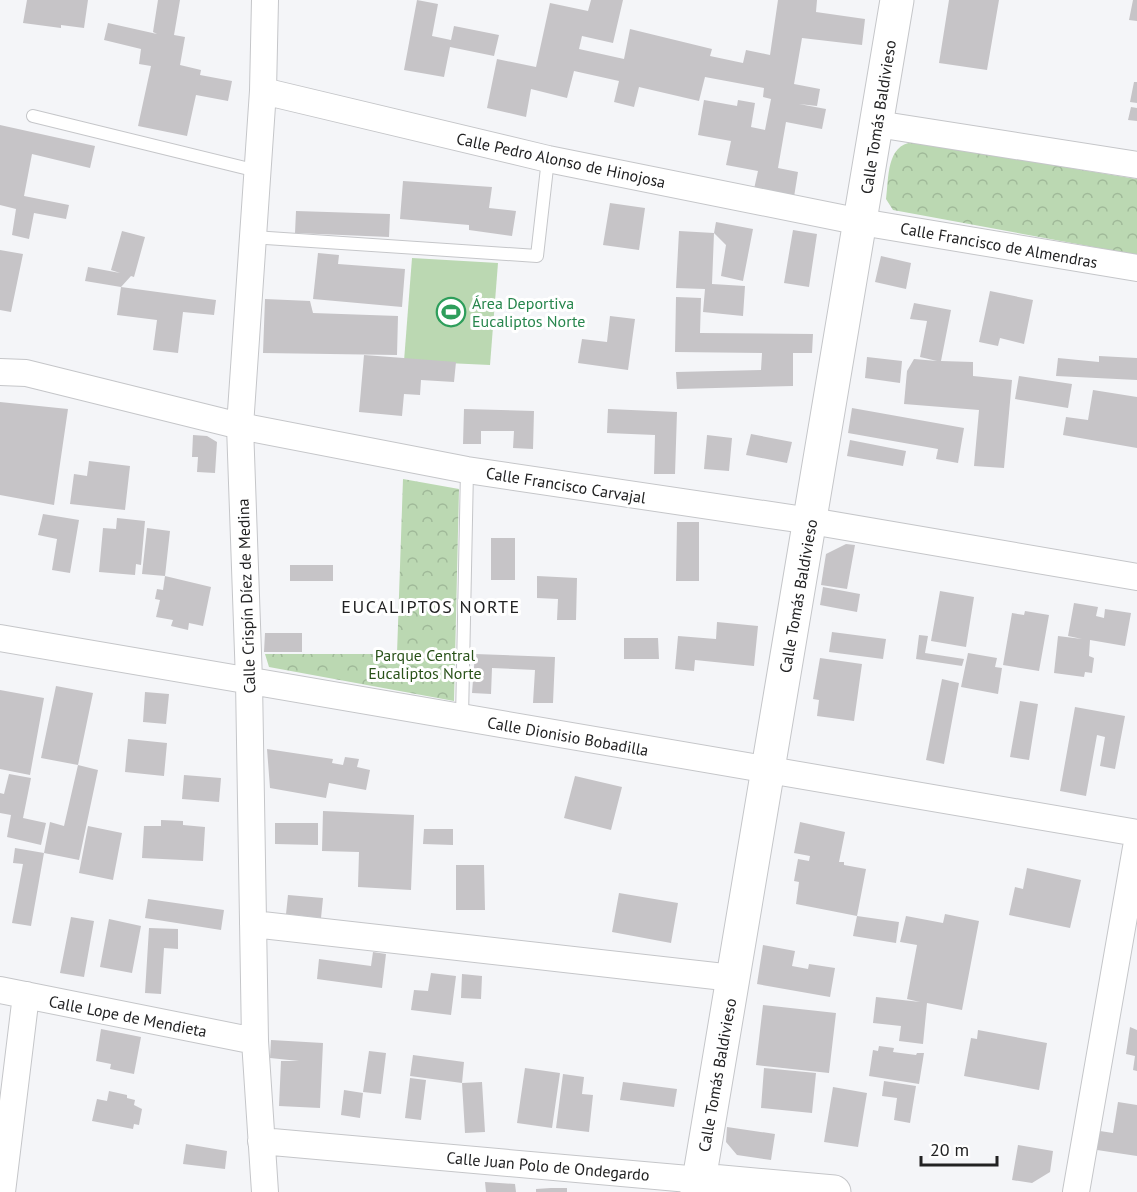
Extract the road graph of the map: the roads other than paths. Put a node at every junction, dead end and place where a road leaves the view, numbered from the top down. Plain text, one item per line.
1 (265, 0) edge
2 (897, 0) edge
3 (262, 91) junction
4 (33, 116) dead end
5 (877, 124) junction
6 (548, 159) junction
7 (1137, 165) edge
8 (257, 171) junction
9 (861, 222) junction
10 (252, 237) junction
11 (1137, 268) edge
12 (0, 372) edge
13 (240, 426) junction
14 (467, 470) junction
15 (811, 521) junction
16 (1137, 577) edge
17 (0, 638) edge
18 (249, 681) junction
19 (462, 718) junction
20 (768, 770) junction
21 (1137, 833) edge
22 (1137, 842) edge
23 (253, 924) junction
24 (733, 978) junction
25 (0, 990) edge
26 (26, 995) junction
27 (255, 1041) junction
28 (261, 1141) junction
29 (698, 1186) edge
30 (2, 1192) edge
31 (265, 1192) edge
32 (834, 1192) edge
33 (1076, 1192) edge

1 - 3 street, Calle Crispín Díez de Medina
2 - 5 street, Calle Tomás Baldivieso
3 - 6 street, Calle Pedro Alonso de Hinojosa
3 - 8 street, Calle Crispín Díez de Medina
4 - 8 lane
5 - 7 street
5 - 9 street, Calle Tomás Baldivieso
6 - 9 street, Calle Pedro Alonso de Hinojosa
6 - 10 lane
8 - 10 street, Calle Crispín Díez de Medina
9 - 11 street, Calle Francisco de Almendras
9 - 15 street, Calle Tomás Baldivieso
10 - 13 street, Calle Crispín Díez de Medina
12 - 13 street, Calle Francisco Carvajal
13 - 14 street, Calle Francisco Carvajal
13 - 18 street, Calle Crispín Díez de Medina
14 - 15 street, Calle Francisco Carvajal
14 - 19 lane
15 - 16 street, Calle Francisco Carvajal
15 - 20 street, Calle Tomás Baldivieso
17 - 18 street, Calle Dionisio Bobadilla
18 - 19 street, Calle Dionisio Bobadilla
18 - 23 street, Calle Crispín Díez de Medina
19 - 20 street, Calle Dionisio Bobadilla
20 - 21 street, Calle Dionisio Bobadilla
20 - 24 street, Calle Tomás Baldivieso
22 - 33 street
23 - 24 street
23 - 27 street, Calle Crispín Díez de Medina
24 - 29 street, Calle Tomás Baldivieso
25 - 26 street, Calle Lope de Mendieta
26 - 27 street, Calle Lope de Mendieta
26 - 30 street
27 - 28 street, Calle Crispín Díez de Medina
28 - 29 street, Calle Juan Polo de Ondegardo
28 - 31 street, Calle Crispín Díez de Medina
29 - 32 street, Calle Juan Polo de Ondegardo

